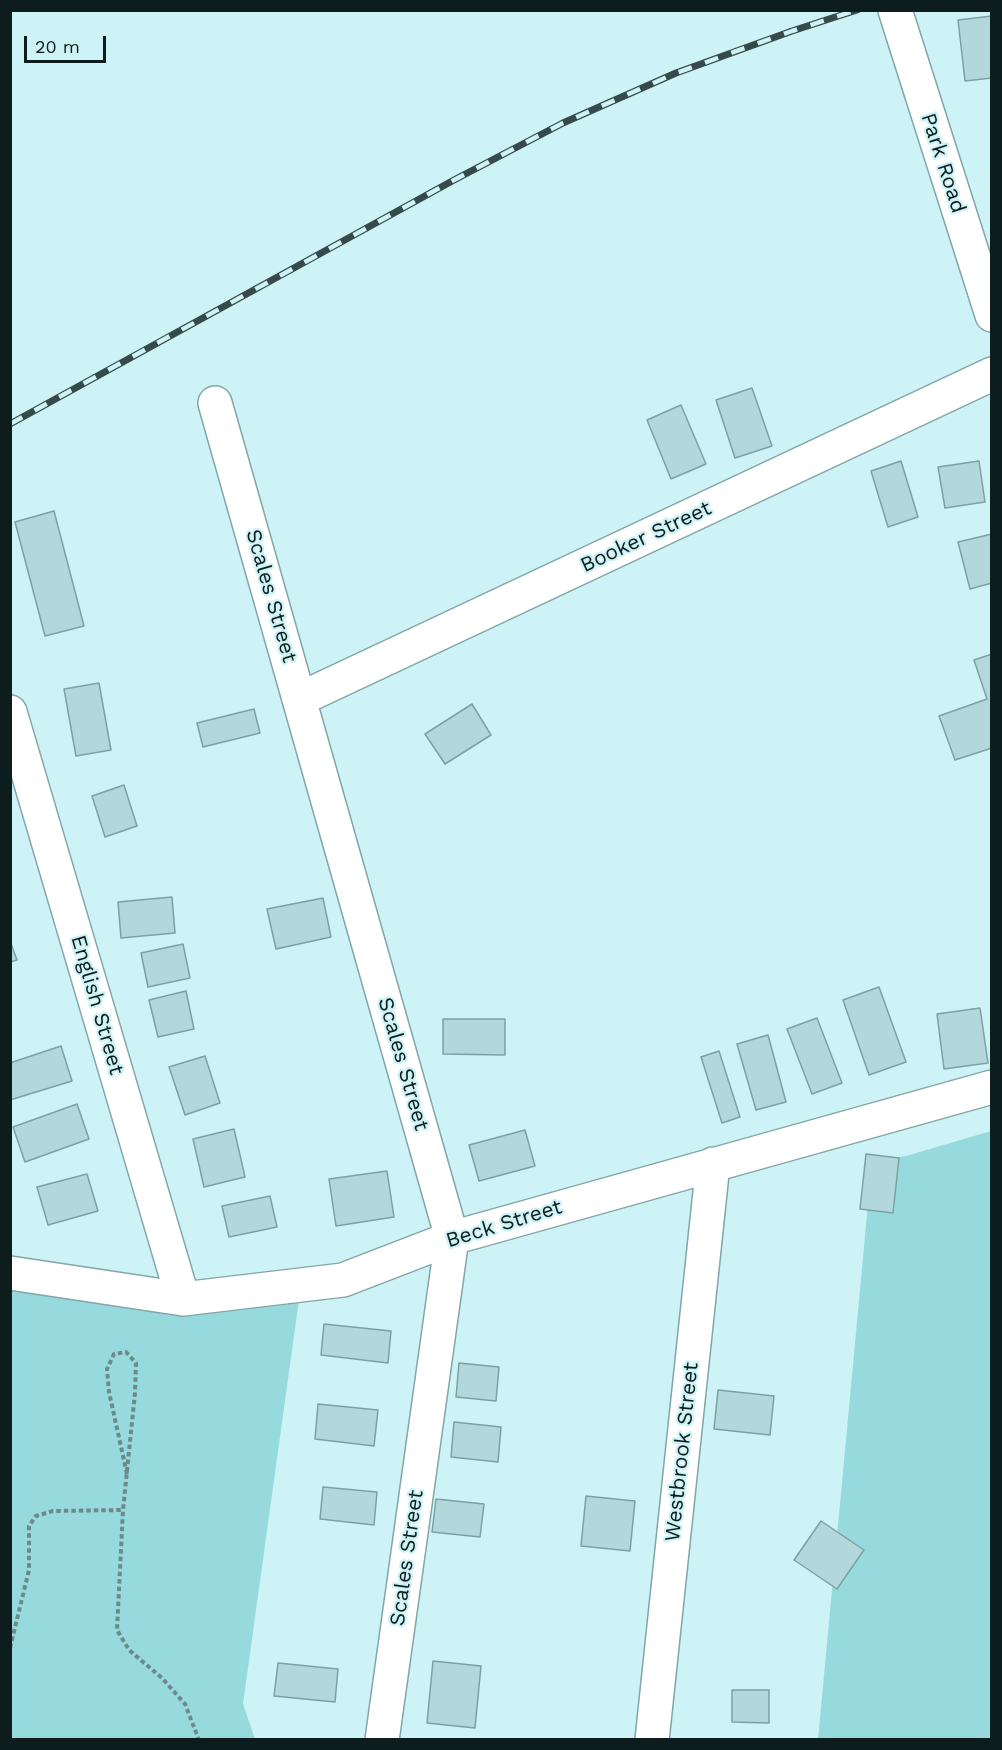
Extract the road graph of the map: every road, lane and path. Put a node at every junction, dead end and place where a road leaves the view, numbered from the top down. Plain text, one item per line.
1 (895, 10) edge
2 (992, 315) edge
3 (992, 374) edge
4 (215, 403) dead end
5 (300, 699) junction
6 (10, 712) edge
7 (992, 1087) edge
8 (713, 1164) junction
9 (452, 1238) junction
10 (10, 1273) edge
11 (183, 1299) junction
12 (127, 1474) junction
13 (123, 1510) junction
14 (10, 1648) edge
15 (199, 1740) edge
16 (382, 1740) edge
17 (652, 1740) edge

1 - 2 street, Park Road
3 - 5 street, Booker Street
4 - 5 street, Scales Street
5 - 9 street, Scales Street
6 - 11 street, English Street
7 - 8 street, Beck Street
8 - 9 street, Beck Street
8 - 17 street, Westbrook Street
9 - 11 street, Beck Street
9 - 16 street, Scales Street
10 - 11 street, Beck Street
12 - 12 path
12 - 13 path
13 - 14 path
13 - 15 path

